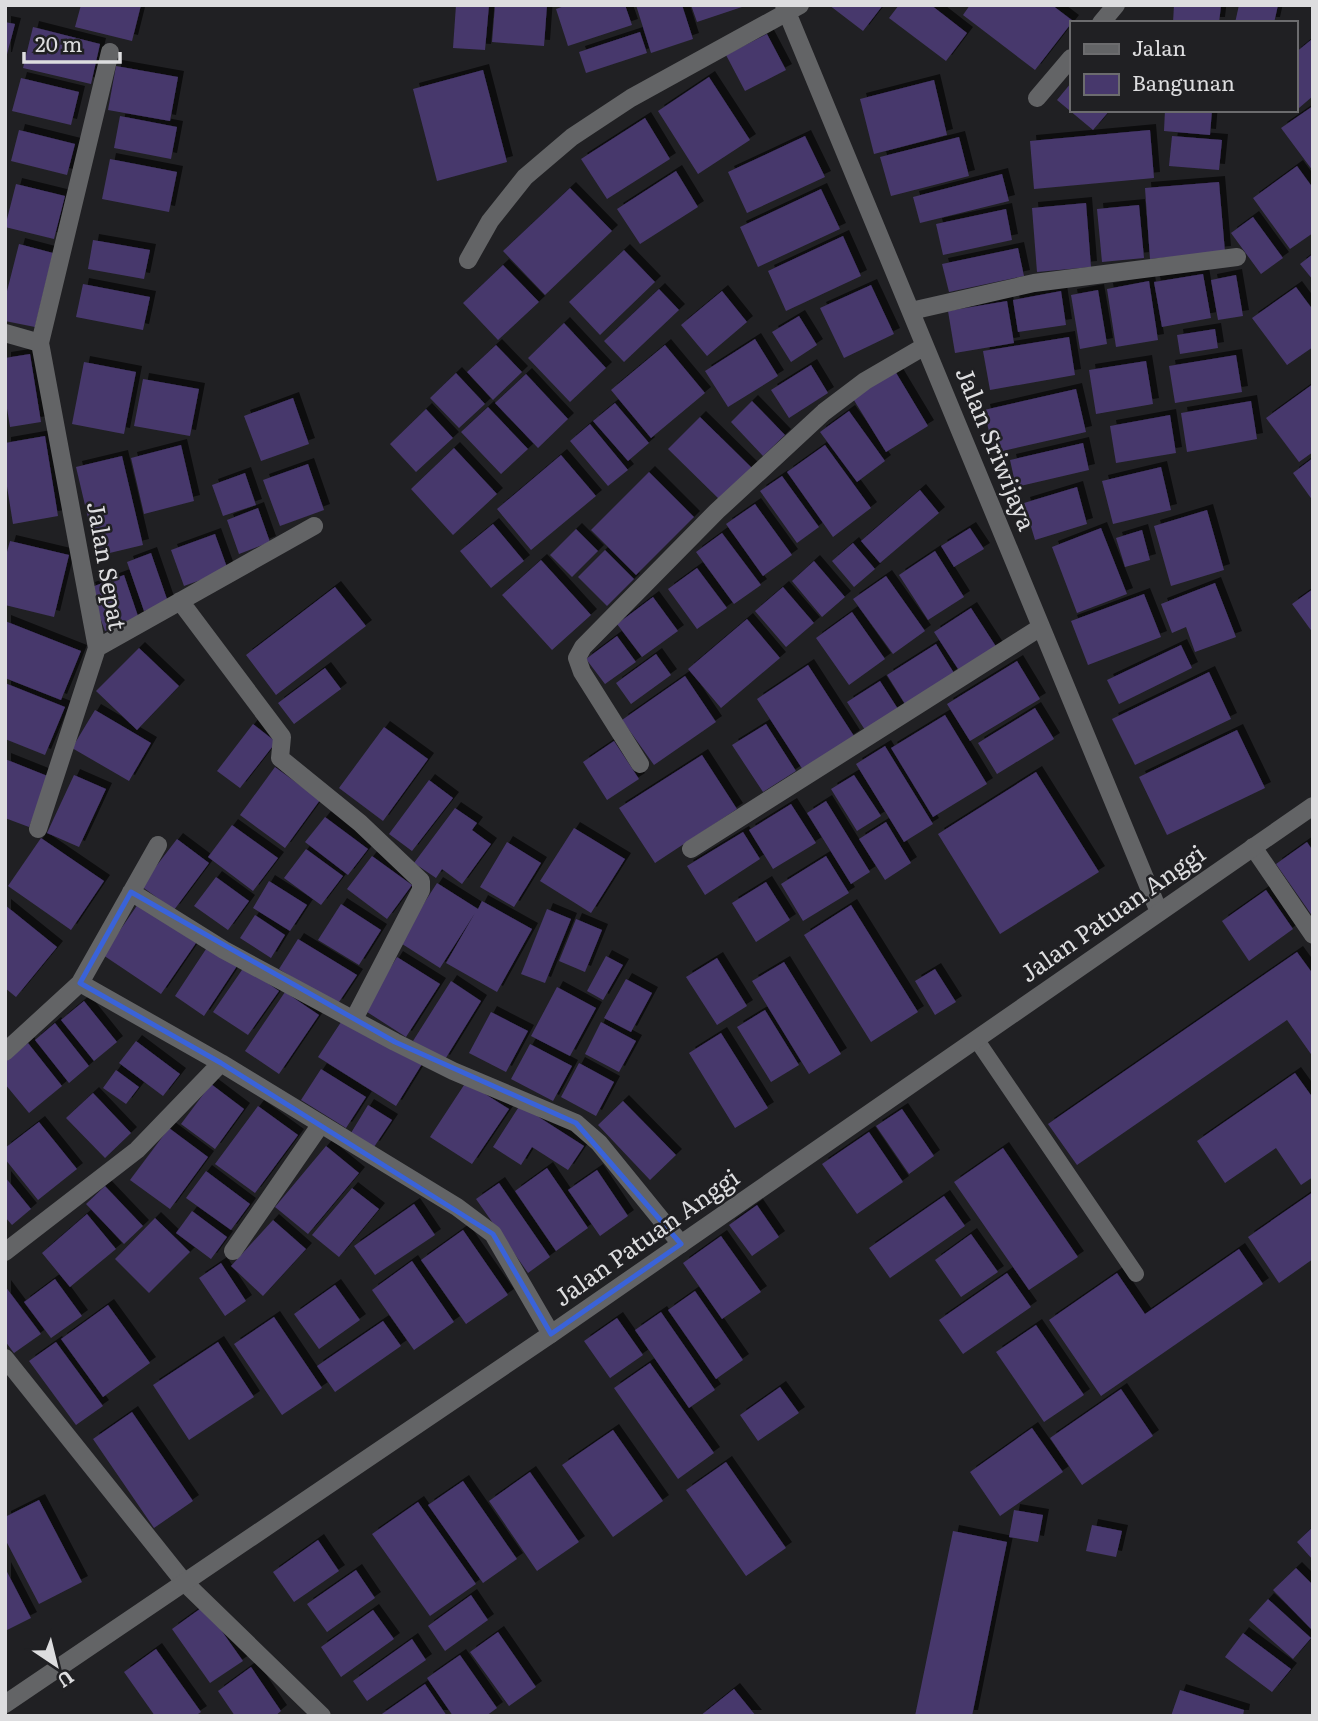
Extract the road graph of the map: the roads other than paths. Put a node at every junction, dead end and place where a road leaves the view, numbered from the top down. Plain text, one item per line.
1 (1116, 5) edge
2 (791, 8) edge
3 (1103, 21) edge
4 (110, 52) dead end
5 (1070, 59) edge
6 (1037, 98) dead end
7 (1237, 257) dead end
8 (468, 260) dead end
9 (911, 311) junction
10 (5, 333) edge
11 (40, 343) junction
12 (925, 346) junction
13 (314, 526) dead end
14 (180, 601) junction
15 (1041, 627) junction
16 (97, 648) junction
17 (640, 764) dead end
18 (1313, 806) edge
19 (38, 828) dead end
20 (158, 845) dead end
21 (1252, 848) junction
22 (691, 849) dead end
23 (131, 892) junction
24 (1159, 912) junction
25 (1313, 935) edge
26 (80, 983) junction
27 (354, 1019) junction
28 (976, 1039) junction
29 (5, 1052) edge
30 (221, 1063) junction
31 (321, 1124) junction
32 (681, 1244) junction
33 (233, 1251) dead end
34 (5, 1252) edge
35 (1136, 1274) dead end
36 (551, 1334) junction
37 (5, 1358) edge
38 (184, 1582) junction
39 (5, 1704) edge
40 (322, 1716) edge

1 - 3 street
2 - 8 street
2 - 9 street, Jalan Sriwijaya
4 - 11 street
5 - 6 street
7 - 9 street
9 - 12 street, Jalan Sriwijaya
10 - 11 street
11 - 16 street, Jalan Sepat
12 - 15 street, Jalan Sriwijaya
12 - 17 street
13 - 14 street
14 - 16 street
14 - 27 street
15 - 22 street
15 - 24 street, Jalan Sriwijaya
16 - 19 street, Jalan Sepat
18 - 21 street, Jalan Patuan Anggi
20 - 23 street
21 - 24 street, Jalan Patuan Anggi
21 - 25 street
23 - 26 street
23 - 27 street
24 - 28 street, Jalan Patuan Anggi
26 - 29 street
26 - 30 street
27 - 32 street
28 - 32 street, Jalan Patuan Anggi
28 - 35 lane
30 - 31 street
30 - 34 street
31 - 33 street
31 - 36 street
32 - 36 street, Jalan Patuan Anggi
36 - 38 street, Jalan Patuan Anggi
37 - 38 street
38 - 39 street, Jalan Patuan Anggi
38 - 40 street

